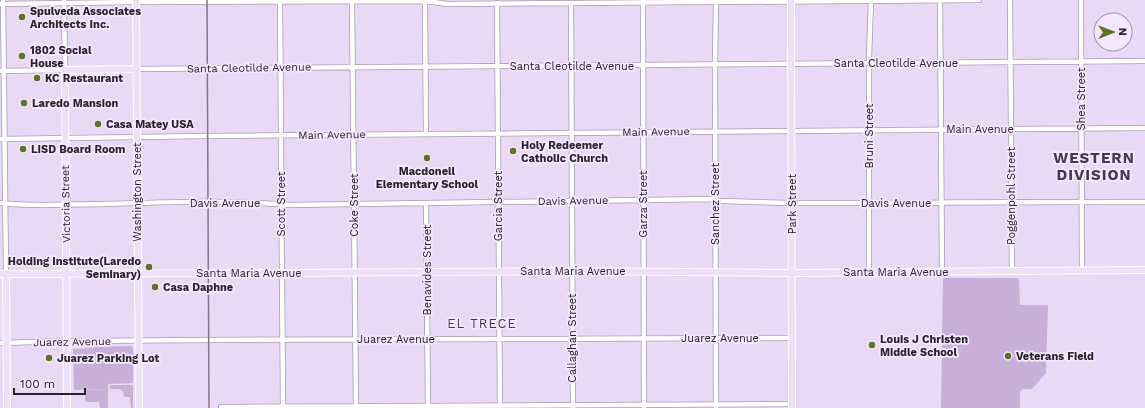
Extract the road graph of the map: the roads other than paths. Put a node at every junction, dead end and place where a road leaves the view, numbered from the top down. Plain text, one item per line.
1 (871, 0) edge
2 (940, 0) edge
3 (979, 0) edge
4 (1010, 0) edge
5 (1081, 0) edge
6 (136, 1) edge
7 (280, 1) edge
8 (643, 1) edge
9 (716, 1) edge
10 (791, 1) edge
11 (64, 2) edge
12 (352, 2) junction
13 (425, 2) junction
14 (2, 3) edge
15 (497, 3) junction
16 (571, 3) junction
17 (1145, 61) edge
18 (1010, 62) junction
19 (1081, 62) junction
20 (869, 63) junction
21 (940, 63) junction
22 (715, 64) junction
23 (791, 64) junction
24 (643, 65) junction
25 (497, 66) junction
26 (571, 66) junction
27 (425, 67) junction
28 (280, 68) junction
29 (353, 68) junction
30 (137, 69) junction
31 (65, 70) junction
32 (2, 71) edge
33 (1145, 128) edge
34 (1010, 129) junction
35 (1081, 129) junction
36 (869, 130) junction
37 (941, 130) junction
38 (792, 131) junction
39 (643, 132) junction
40 (715, 132) junction
41 (572, 133) junction
42 (426, 134) junction
43 (498, 134) junction
44 (353, 135) junction
45 (281, 136) junction
46 (137, 137) junction
47 (65, 138) junction
48 (2, 139) edge
49 (644, 200) junction
50 (716, 200) junction
51 (572, 201) junction
52 (498, 202) junction
53 (942, 202) junction
54 (1011, 202) junction
55 (1082, 202) junction
56 (1145, 202) edge
57 (137, 203) junction
58 (426, 203) junction
59 (792, 203) junction
60 (869, 203) junction
61 (3, 204) edge
62 (281, 204) junction
63 (354, 204) junction
64 (66, 205) junction
65 (1145, 270) edge
66 (499, 271) junction
67 (572, 271) junction
68 (1012, 271) junction
69 (1082, 271) junction
70 (354, 272) junction
71 (427, 272) junction
72 (644, 272) junction
73 (716, 272) junction
74 (869, 272) junction
75 (942, 272) junction
76 (138, 273) junction
77 (281, 273) junction
78 (792, 273) junction
79 (3, 274) edge
80 (66, 274) junction
81 (644, 338) junction
82 (716, 338) junction
83 (792, 338) junction
84 (355, 339) junction
85 (427, 339) junction
86 (499, 339) junction
87 (572, 339) junction
88 (282, 340) junction
89 (67, 341) junction
90 (139, 341) junction
91 (3, 343) edge
92 (644, 406) edge
93 (716, 406) edge
94 (792, 406) edge
95 (221, 407) dead end
96 (356, 407) edge
97 (428, 407) edge
98 (500, 407) edge
99 (572, 407) edge
100 (7, 408) edge
101 (67, 408) edge
102 (139, 408) edge
103 (282, 408) edge

1 - 2 street
1 - 10 street
1 - 20 street, Bruni Street
2 - 3 street
2 - 21 street
4 - 18 street, Poggenpohl Street
5 - 19 street, Shea Street
6 - 7 street
6 - 11 street
6 - 30 main road, Washington Street
7 - 12 street
7 - 28 street, Scott Street
8 - 9 street
8 - 16 street
8 - 24 street, Garza Street
9 - 10 street
9 - 22 street, Sanchez Street
10 - 23 main road, Park Street
11 - 14 street
11 - 31 street, Victoria Street
12 - 13 street
12 - 29 street, Coke Street
13 - 15 street
13 - 27 street
14 - 32 street
15 - 16 street
15 - 25 street, Garcia Street
16 - 26 street, Callaghan Street
17 - 19 street, Santa Cleotilde Avenue
18 - 19 street, Santa Cleotilde Avenue
18 - 21 street, Santa Cleotilde Avenue
18 - 34 street, Poggenpohl Street
19 - 35 street, Shea Street
20 - 21 street, Santa Cleotilde Avenue
20 - 23 street, Santa Cleotilde Avenue
20 - 36 street, Bruni Street
21 - 37 street
22 - 23 street, Santa Cleotilde Avenue
22 - 24 street, Santa Cleotilde Avenue
22 - 40 street, Sanchez Street
23 - 38 main road, Park Street
24 - 26 street, Santa Cleotilde Avenue
24 - 39 street, Garza Street
25 - 26 street, Santa Cleotilde Avenue
25 - 27 street, Santa Cleotilde Avenue
25 - 43 street, Garcia Street
26 - 41 street, Callaghan Street
27 - 29 street, Santa Cleotilde Avenue
27 - 42 street
28 - 29 street, Santa Cleotilde Avenue
28 - 30 street, Santa Cleotilde Avenue
28 - 45 street, Scott Street
29 - 44 street, Coke Street
30 - 31 main road, Santa Cleotilde Avenue
30 - 46 main road, Washington Street
31 - 32 street, Santa Cleotilde Avenue
31 - 47 main road, Victoria Street
32 - 48 street
33 - 35 street, Main Avenue
34 - 35 street, Main Avenue
34 - 37 street, Main Avenue
34 - 54 street, Poggenpohl Street
35 - 55 street, Shea Street
36 - 37 street, Main Avenue
36 - 38 street, Main Avenue
36 - 60 street, Bruni Street
37 - 53 street
38 - 40 street, Main Avenue
38 - 59 main road, Park Street
39 - 40 street, Main Avenue
39 - 41 street, Main Avenue
39 - 49 street, Garza Street
40 - 50 street, Sanchez Street
41 - 43 street, Main Avenue
41 - 51 street, Callaghan Street
42 - 43 street, Main Avenue
42 - 44 street, Main Avenue
43 - 52 street, Garcia Street
44 - 45 street, Main Avenue
44 - 63 street, Coke Street
45 - 46 street, Main Avenue
45 - 62 street, Scott Street
46 - 47 street, Main Avenue
46 - 57 main road, Washington Street
47 - 48 street, Main Avenue
47 - 64 main road, Victoria Street
48 - 61 street
49 - 50 street, Davis Avenue
49 - 51 street, Davis Avenue
49 - 72 street, Garza Street
50 - 59 street, Davis Avenue
50 - 73 street, Sanchez Street
51 - 52 street, Davis Avenue
51 - 67 street, Callaghan Street
52 - 58 street, Davis Avenue
52 - 66 street, Garcia Street
53 - 54 street, Davis Avenue
53 - 60 street, Davis Avenue
53 - 75 street
54 - 55 street, Davis Avenue
54 - 68 street, Poggenpohl Street
55 - 56 street, Davis Avenue
55 - 69 street, Shea Street
57 - 62 street, Davis Avenue
57 - 64 street, Davis Avenue
57 - 76 main road, Washington Street
58 - 63 street, Davis Avenue
58 - 71 street, Benavides Street
59 - 60 street, Davis Avenue
59 - 78 main road, Park Street
60 - 74 street, Bruni Street
61 - 64 street, Davis Avenue
61 - 79 street
62 - 63 street, Davis Avenue
62 - 77 street, Scott Street
63 - 70 street, Coke Street
64 - 80 main road, Victoria Street
65 - 69 main road, Santa Maria Avenue
66 - 67 main road, Santa Maria Avenue
66 - 71 main road, Santa Maria Avenue
66 - 86 street, Garcia Street
67 - 72 main road, Santa Maria Avenue
67 - 87 street, Callaghan Street
68 - 69 main road, Santa Maria Avenue
68 - 75 main road, Santa Maria Avenue
70 - 71 main road, Santa Maria Avenue
70 - 77 main road, Santa Maria Avenue
70 - 84 street, Coke Street
71 - 85 street, Benavides Street
72 - 73 main road, Santa Maria Avenue
72 - 81 street, Garza Street
73 - 78 main road, Santa Maria Avenue
73 - 82 street, Sanchez Street
74 - 75 main road, Santa Maria Avenue
74 - 78 main road, Santa Maria Avenue
76 - 77 main road, Santa Maria Avenue
76 - 80 main road, Santa Maria Avenue
76 - 90 main road, Washington Street
77 - 88 street, Scott Street
78 - 83 main road, Park Street
79 - 80 main road, Santa Maria Avenue
79 - 91 main road
80 - 89 main road, Victoria Street
81 - 82 street, Juarez Avenue
81 - 87 street, Juarez Avenue
81 - 92 street, Garza Street
82 - 83 street, Juarez Avenue
82 - 93 street, Sanchez Street
83 - 94 main road, Park Street
84 - 85 street, Juarez Avenue
84 - 88 street, Juarez Avenue
84 - 96 street, Coke Street
85 - 86 street, Juarez Avenue
85 - 97 street, Benavides Street
86 - 87 street, Juarez Avenue
86 - 98 street, Garcia Street
87 - 99 street, Callaghan Street
88 - 90 street, Juarez Avenue
88 - 103 street, Scott Street
89 - 90 street, Juarez Avenue
89 - 91 street, Juarez Avenue
89 - 101 main road, Victoria Street
90 - 102 main road, Washington Street
91 - 100 main road
92 - 93 street
92 - 99 street
93 - 94 street
95 - 103 street
96 - 97 street
96 - 103 street
97 - 98 street
98 - 99 street

